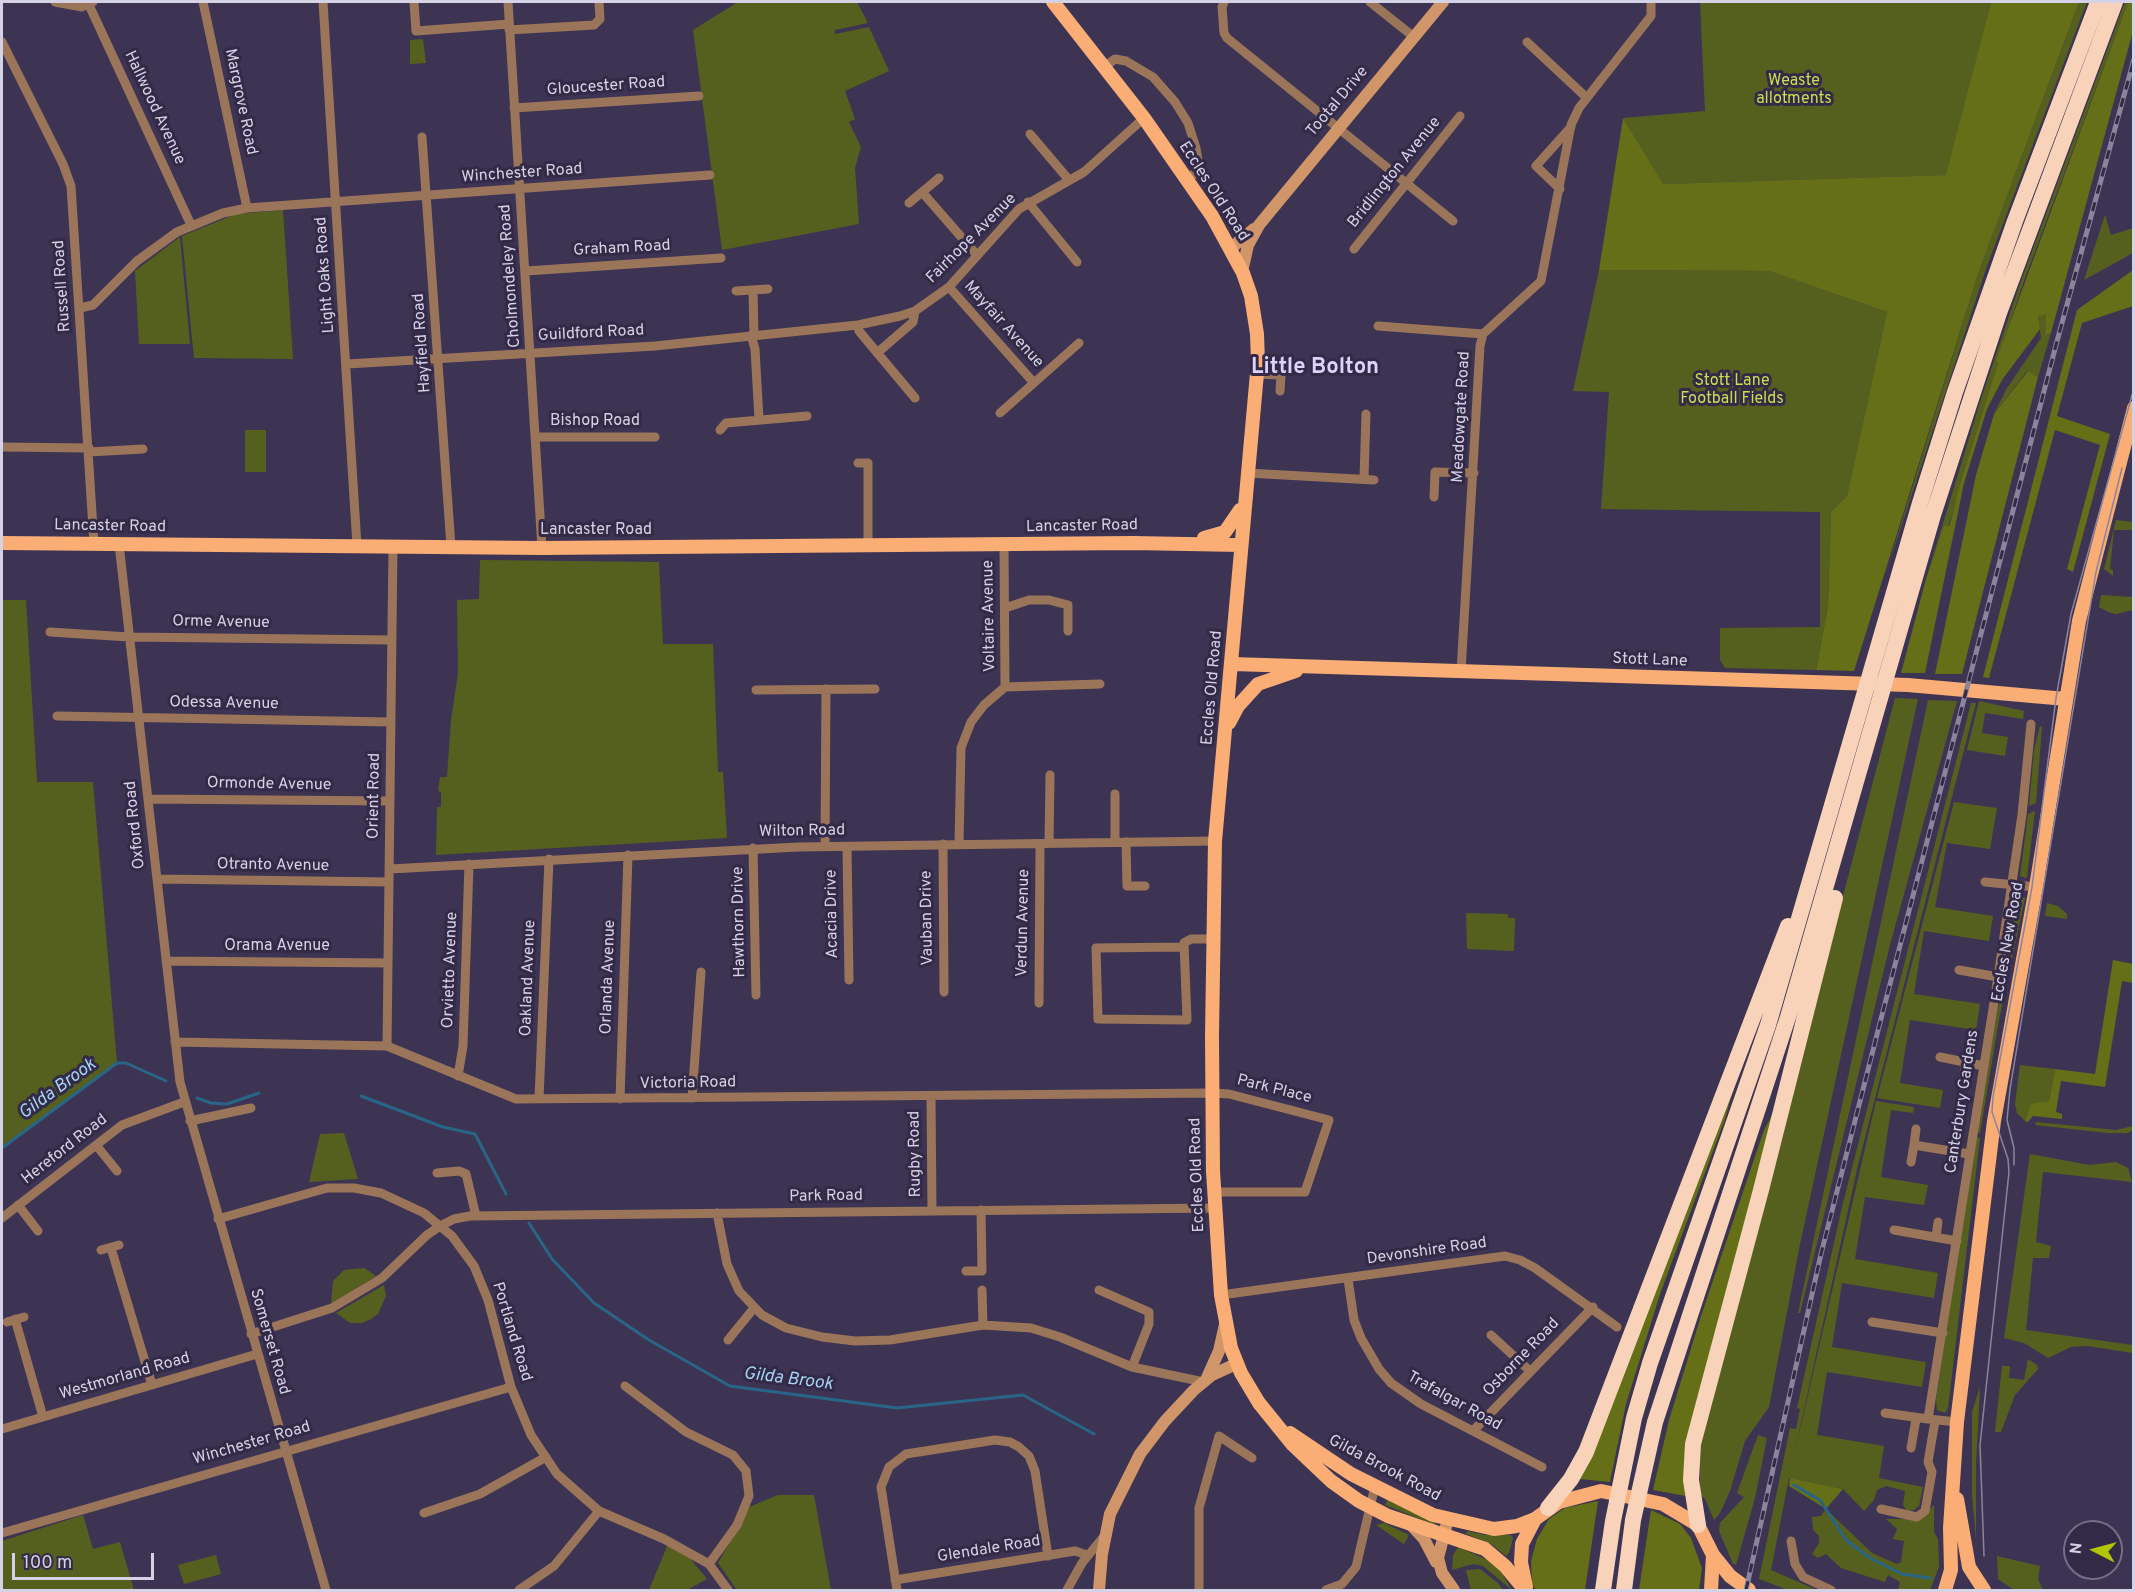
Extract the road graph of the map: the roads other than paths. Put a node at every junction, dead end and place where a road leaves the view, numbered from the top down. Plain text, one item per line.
1 (56, 2) edge
2 (203, 2) edge
3 (323, 2) edge
4 (414, 2) edge
5 (508, 2) edge
6 (599, 2) edge
7 (1053, 2) edge
8 (1224, 2) edge
9 (1370, 2) edge
10 (1443, 2) edge
11 (1651, 2) edge
12 (2098, 2) edge
13 (2115, 2) edge
14 (91, 3) edge
15 (509, 27) junction
16 (1414, 37) junction
17 (2, 42) edge
18 (1527, 42) dead end
19 (1104, 67) junction
20 (699, 96) dead end
21 (1587, 98) junction
22 (514, 108) junction
23 (1460, 116) dead end
24 (1144, 118) junction
25 (1338, 127) junction
26 (1571, 127) junction
27 (1030, 134) dead end
28 (422, 137) dead end
29 (710, 175) dead end
30 (939, 178) dead end
31 (1070, 180) junction
32 (1188, 181) junction
33 (1407, 183) junction
34 (520, 188) junction
35 (1560, 189) junction
36 (922, 192) junction
37 (429, 195) junction
38 (336, 200) junction
39 (1028, 202) junction
40 (909, 203) dead end
41 (247, 208) junction
42 (1453, 220) dead end
43 (191, 225) junction
44 (1259, 225) junction
45 (1231, 248) junction
46 (1354, 249) dead end
47 (977, 255) junction
48 (721, 258) dead end
49 (1077, 262) dead end
50 (526, 271) junction
51 (1242, 272) junction
52 (949, 287) junction
53 (768, 288) dead end
54 (753, 290) junction
55 (736, 291) dead end
56 (80, 308) junction
57 (915, 311) junction
58 (858, 325) junction
59 (1378, 326) dead end
60 (1483, 334) junction
61 (753, 335) junction
62 (728, 338) joint
63 (1079, 344) dead end
64 (531, 352) junction
65 (877, 353) junction
66 (439, 359) junction
67 (1282, 360) dead end
68 (347, 364) junction
69 (1257, 374) junction
70 (1281, 375) junction
71 (1034, 383) junction
72 (1280, 391) dead end
73 (915, 398) dead end
74 (2133, 408) edge
75 (1000, 413) dead end
76 (1366, 414) dead end
77 (807, 416) dead end
78 (759, 419) junction
79 (720, 430) dead end
80 (535, 437) junction
81 (655, 437) dead end
82 (2, 447) edge
83 (143, 449) dead end
84 (89, 450) junction
85 (858, 463) dead end
86 (1247, 473) junction
87 (1474, 473) junction
88 (1364, 479) junction
89 (1374, 480) dead end
90 (1434, 497) dead end
91 (1244, 503) junction
92 (2, 543) edge
93 (1191, 543) junction
94 (94, 544) junction
95 (118, 544) junction
96 (868, 545) junction
97 (1004, 545) junction
98 (1240, 545) junction
99 (357, 546) junction
100 (393, 546) junction
101 (451, 547) junction
102 (542, 548) junction
103 (1005, 608) junction
104 (1068, 631) dead end
105 (50, 632) dead end
106 (129, 637) junction
107 (392, 640) junction
108 (1232, 664) junction
109 (1310, 668) junction
110 (1461, 672) junction
111 (1100, 684) dead end
112 (1005, 687) junction
113 (826, 689) junction
114 (875, 689) dead end
115 (756, 690) dead end
116 (2066, 699) junction
117 (57, 716) dead end
118 (138, 718) junction
119 (391, 722) junction
120 (1857, 723) junction
121 (2031, 724) dead end
122 (1226, 728) junction
123 (1870, 736) junction
124 (1050, 775) dead end
125 (1115, 794) dead end
126 (148, 799) junction
127 (390, 801) junction
128 (1215, 841) junction
129 (1115, 842) junction
130 (1126, 842) junction
131 (959, 843) junction
132 (943, 844) junction
133 (1045, 844) junction
134 (825, 846) junction
135 (847, 846) junction
136 (753, 848) junction
137 (628, 855) junction
138 (549, 859) junction
139 (469, 864) junction
140 (390, 869) junction
141 (157, 879) junction
142 (389, 882) junction
143 (1985, 882) dead end
144 (2012, 885) junction
145 (1145, 886) dead end
146 (2037, 887) junction
147 (1213, 939) junction
148 (1182, 947) junction
149 (166, 961) junction
150 (388, 963) junction
151 (1959, 970) dead end
152 (699, 977) dead end
153 (1998, 977) junction
154 (849, 980) dead end
155 (944, 992) dead end
156 (756, 995) dead end
157 (1039, 1003) dead end
158 (175, 1042) junction
159 (387, 1046) junction
160 (1940, 1058) dead end
161 (1966, 1062) junction
162 (1984, 1066) junction
163 (458, 1076) junction
164 (1963, 1079) dead end
165 (1212, 1093) junction
166 (931, 1097) junction
167 (692, 1098) junction
168 (540, 1099) junction
169 (620, 1099) junction
170 (184, 1102) junction
171 (251, 1108) dead end
172 (190, 1121) junction
173 (1916, 1129) dead end
174 (96, 1145) junction
175 (1914, 1145) junction
176 (1969, 1154) junction
177 (1911, 1162) dead end
178 (117, 1171) dead end
179 (437, 1173) dead end
180 (1214, 1191) junction
181 (18, 1205) junction
182 (1215, 1208) junction
183 (981, 1210) junction
184 (932, 1211) junction
185 (717, 1213) junction
186 (476, 1216) junction
187 (2, 1218) edge
188 (218, 1219) junction
189 (1938, 1222) dead end
190 (440, 1226) junction
191 (1894, 1230) dead end
192 (38, 1231) dead end
193 (1936, 1238) junction
194 (1957, 1241) junction
195 (110, 1248) dead end
196 (966, 1271) dead end
197 (1348, 1279) junction
198 (982, 1290) dead end
199 (1099, 1290) dead end
200 (1221, 1296) junction
201 (1593, 1307) junction
202 (754, 1308) junction
203 (1620, 1314) dead end
204 (15, 1320) dead end
205 (1225, 1321) junction
206 (1872, 1322) dead end
207 (982, 1325) junction
208 (1943, 1333) junction
209 (251, 1334) junction
210 (1491, 1335) dead end
211 (728, 1340) dead end
212 (257, 1354) junction
213 (1236, 1364) junction
214 (1132, 1367) junction
215 (1530, 1371) junction
216 (1205, 1381) junction
217 (152, 1385) junction
218 (625, 1386) dead end
219 (511, 1387) junction
220 (1885, 1413) dead end
221 (43, 1417) junction
222 (1916, 1419) junction
223 (1931, 1420) junction
224 (1957, 1422) junction
225 (1277, 1424) junction
226 (2, 1429) edge
227 (1473, 1431) junction
228 (1911, 1448) dead end
229 (285, 1450) junction
230 (546, 1457) junction
231 (1252, 1458) dead end
232 (1542, 1467) dead end
233 (1375, 1486) junction
234 (1954, 1488) junction
235 (1371, 1508) junction
236 (1881, 1509) dead end
237 (599, 1511) junction
238 (424, 1513) dead end
239 (1541, 1514) junction
240 (1448, 1519) junction
241 (1698, 1525) junction
242 (1412, 1526) junction
243 (2, 1533) edge
244 (1105, 1535) junction
245 (1442, 1535) junction
246 (1791, 1541) dead end
247 (1088, 1555) junction
248 (1713, 1555) junction
249 (1048, 1556) junction
250 (709, 1564) junction
251 (1438, 1566) junction
252 (895, 1580) junction
253 (326, 1590) edge
254 (519, 1590) edge
255 (728, 1590) edge
256 (897, 1590) edge
257 (1067, 1590) edge
258 (1099, 1590) edge
259 (1199, 1590) edge
260 (1326, 1590) edge
261 (1454, 1590) edge
262 (1526, 1590) edge
263 (1603, 1590) edge
264 (1623, 1590) edge
265 (1711, 1590) edge
266 (1749, 1590) edge
267 (1831, 1590) edge
268 (1945, 1590) edge
269 (1984, 1590) edge

1 - 14 street
2 - 41 street, Margrove Road
3 - 38 street, Light Oaks Road
4 - 15 street
5 - 15 street, Cholmondeley Road
6 - 15 street
7 - 19 main road, Eccles Old Road
8 - 25 street
9 - 16 street
10 - 16 street, Tootal Drive
11 - 21 street, Meadowgate Road
12 - 120 highway
13 - 123 highway
14 - 43 street, Hallwood Avenue
15 - 22 street, Cholmondeley Road
16 - 25 street, Tootal Drive
17 - 56 street, Russell Road
18 - 21 street
19 - 24 main road, Eccles Old Road
19 - 32 street
20 - 22 street, Gloucester Road
21 - 26 street, Meadowgate Road
22 - 34 street, Cholmondeley Road
23 - 33 street, Bridlington Avenue
24 - 31 street, Fairhope Avenue
24 - 32 main road, Eccles Old Road
25 - 33 street
25 - 44 street, Tootal Drive
26 - 35 street, Meadowgate Road
26 - 35 street
27 - 31 street
28 - 37 street, Hayfield Road
29 - 34 street, Winchester Road
30 - 36 street
31 - 39 street, Fairhope Avenue
32 - 45 main road, Eccles Old Road
33 - 42 street
33 - 46 street, Bridlington Avenue
34 - 37 street, Winchester Road
34 - 50 street, Cholmondeley Road
35 - 60 street, Meadowgate Road
36 - 40 street
36 - 47 street
37 - 38 street, Winchester Road
37 - 66 street, Hayfield Road
38 - 41 street, Winchester Road
38 - 68 street, Light Oaks Road
39 - 47 street, Fairhope Avenue
39 - 49 street
41 - 43 street, Winchester Road
43 - 56 street, Winchester Road
44 - 45 street, Tootal Drive
44 - 51 street, Tootal Drive
45 - 51 main road, Eccles Old Road
47 - 52 street, Fairhope Avenue
48 - 50 street, Graham Road
50 - 64 street, Cholmondeley Road
51 - 69 main road, Eccles Old Road
52 - 57 street, Fairhope Avenue
52 - 71 street, Mayfair Avenue
53 - 54 street
54 - 55 street
54 - 61 street
56 - 84 street, Russell Road
57 - 58 street, Fairhope Avenue
57 - 65 street
58 - 61 street, Fairhope Avenue
58 - 65 street
59 - 60 street
60 - 87 street, Meadowgate Road
61 - 62 street, Fairhope Avenue
61 - 78 street
62 - 64 street, Guildford Road
63 - 71 street, Mayfair Avenue
64 - 66 street, Guildford Road
64 - 80 street, Cholmondeley Road
65 - 73 street
66 - 68 street, Guildford Road
66 - 101 street, Hayfield Road
67 - 70 street
68 - 99 street, Light Oaks Road
69 - 70 street
69 - 86 main road, Eccles Old Road
70 - 72 street
71 - 75 street, Mayfair Avenue
74 - 116 main road, Eccles New Road
76 - 88 street
77 - 78 street
78 - 79 street
80 - 81 street, Bishop Road
80 - 102 street, Cholmondeley Road
82 - 84 street
83 - 84 street
84 - 94 street, Russell Road
85 - 96 street
86 - 88 street
86 - 91 main road, Eccles Old Road
87 - 90 street
87 - 110 street, Meadowgate Road
88 - 89 street
91 - 93 main road, Lancaster Road
91 - 98 main road, Eccles Old Road
92 - 94 main road, Lancaster Road
93 - 97 main road, Lancaster Road
93 - 98 main road, Lancaster Road
94 - 95 main road, Lancaster Road
95 - 99 main road, Lancaster Road
95 - 106 street, Oxford Road
96 - 97 main road, Lancaster Road
96 - 102 main road, Lancaster Road
97 - 103 street, Voltaire Avenue
98 - 108 main road, Eccles Old Road
99 - 100 main road, Lancaster Road
100 - 101 main road, Lancaster Road
100 - 107 street, Orient Road
101 - 102 main road, Lancaster Road
103 - 104 street
103 - 112 street, Voltaire Avenue
105 - 106 street, Orme Avenue
106 - 107 street, Orme Avenue
106 - 118 street, Oxford Road
107 - 119 street, Orient Road
108 - 109 main road, Stott Lane
108 - 122 main road, Eccles Old Road
109 - 110 main road, Stott Lane
109 - 122 main road
110 - 116 main road, Stott Lane
111 - 112 street
112 - 131 street
113 - 114 street
113 - 115 street
113 - 134 street
116 - 146 main road, Eccles New Road
117 - 118 street, Odessa Avenue
118 - 119 street, Odessa Avenue
118 - 126 street, Oxford Road
119 - 127 street, Orient Road
120 - 239 highway
120 - 263 highway
121 - 144 street, Canterbury Gardens
122 - 128 main road, Eccles Old Road
123 - 241 highway
123 - 264 highway
124 - 133 street, Verdun Avenue
125 - 129 street
126 - 127 street, Ormonde Avenue
126 - 141 street, Oxford Road
127 - 140 street, Orient Road
128 - 130 street, Wilton Road
128 - 147 main road, Eccles Old Road
129 - 130 street, Wilton Road
129 - 133 street, Wilton Road
130 - 145 street
131 - 132 street, Wilton Road
131 - 133 street, Wilton Road
132 - 135 street, Wilton Road
132 - 155 street, Vauban Drive
133 - 157 street, Verdun Avenue
134 - 135 street, Wilton Road
134 - 136 street, Wilton Road
135 - 154 street, Acacia Drive
136 - 137 street, Wilton Road
136 - 156 street, Hawthorn Drive
137 - 138 street, Wilton Road
137 - 169 street, Orlanda Avenue
138 - 139 street, Wilton Road
138 - 168 street, Oakland Avenue
139 - 140 street, Wilton Road
139 - 163 street, Orvietto Avenue
140 - 142 street, Orient Road
141 - 142 street, Otranto Avenue
141 - 149 street, Oxford Road
142 - 150 street, Orient Road
143 - 144 street
144 - 146 street
144 - 153 street, Canterbury Gardens
146 - 224 main road, Eccles New Road
147 - 148 street
147 - 165 main road, Eccles Old Road
148 - 148 street
149 - 150 street, Orama Avenue
149 - 158 street, Oxford Road
150 - 159 street, Orient Road
151 - 153 street
152 - 167 street
153 - 162 street, Canterbury Gardens
158 - 159 street, Victoria Road
158 - 170 street, Oxford Road
159 - 163 street, Victoria Road
160 - 161 street
161 - 162 street
161 - 164 street
162 - 176 street, Canterbury Gardens
163 - 168 street, Victoria Road
165 - 166 street, Victoria Road
165 - 180 main road, Eccles Old Road
165 - 180 street, Park Place
166 - 167 street, Victoria Road
166 - 184 street, Rugby Road
167 - 169 street, Victoria Road
168 - 169 street, Victoria Road
170 - 172 street, Somerset Road
170 - 174 street, Hereford Road
171 - 172 street
172 - 188 street, Somerset Road
173 - 175 street
174 - 178 street
174 - 181 street, Hereford Road
175 - 176 street
175 - 177 street
176 - 194 street, Canterbury Gardens
179 - 186 street
180 - 182 main road, Eccles Old Road
181 - 187 street, Hereford Road
181 - 192 street
182 - 183 street, Park Road
182 - 200 main road, Eccles Old Road
183 - 184 street, Park Road
183 - 196 street
184 - 185 street, Park Road
185 - 186 street, Park Road
185 - 202 street
186 - 190 street, Park Road
188 - 190 street, Portland Road
188 - 209 street, Somerset Road
189 - 193 street
190 - 209 street
190 - 219 street, Portland Road
191 - 193 street
193 - 194 street
194 - 208 street, Canterbury Gardens
195 - 217 street
197 - 200 street, Devonshire Road
197 - 201 street, Devonshire Road
197 - 227 street, Trafalgar Road
198 - 207 street
199 - 214 street
200 - 205 main road, Eccles Old Road
201 - 203 street, Devonshire Road
201 - 215 street, Osborne Road
202 - 207 street
202 - 211 street
204 - 221 street
205 - 213 main road, Eccles Old Road
205 - 216 street
206 - 208 street
207 - 214 street
208 - 223 street, Canterbury Gardens
209 - 212 street, Somerset Road
210 - 215 street
212 - 217 street, Westmorland Road
212 - 229 street, Somerset Road
213 - 216 street
213 - 225 main road, Eccles Old Road
214 - 216 street
215 - 227 street, Osborne Road
216 - 244 street
217 - 221 street, Westmorland Road
218 - 250 street
219 - 229 street, Winchester Road
219 - 230 street, Portland Road
220 - 222 street
221 - 226 street, Westmorland Road
222 - 223 street
222 - 228 street
223 - 224 street
223 - 236 street, Canterbury Gardens
224 - 234 main road, Eccles New Road
225 - 233 main road, Gilda Brook Road
225 - 235 main road, Gilda Brook Road
227 - 232 street, Trafalgar Road
229 - 243 street, Winchester Road
229 - 253 street, Somerset Road
230 - 237 street, Portland Road
230 - 238 street
231 - 259 street
233 - 235 street
233 - 240 main road, Gilda Brook Road
234 - 268 main road, Eccles New Road
234 - 269 main road, Eccles New Road
235 - 242 main road, Gilda Brook Road
235 - 260 street
237 - 250 street, Portland Road
237 - 254 street
239 - 240 main road, Gilda Brook Road
239 - 241 main road, Gilda Brook Road
239 - 262 main road
240 - 245 street
241 - 248 main road
242 - 245 main road, Gilda Brook Road
242 - 251 street
244 - 247 street
244 - 258 street
245 - 251 street
245 - 262 main road, Gilda Brook Road
246 - 267 street
247 - 249 street, Glendale Road
247 - 257 street
248 - 265 main road
248 - 266 main road
249 - 252 street, Glendale Road
249 - 252 street
250 - 255 street, Portland Road
251 - 261 street
252 - 256 street

